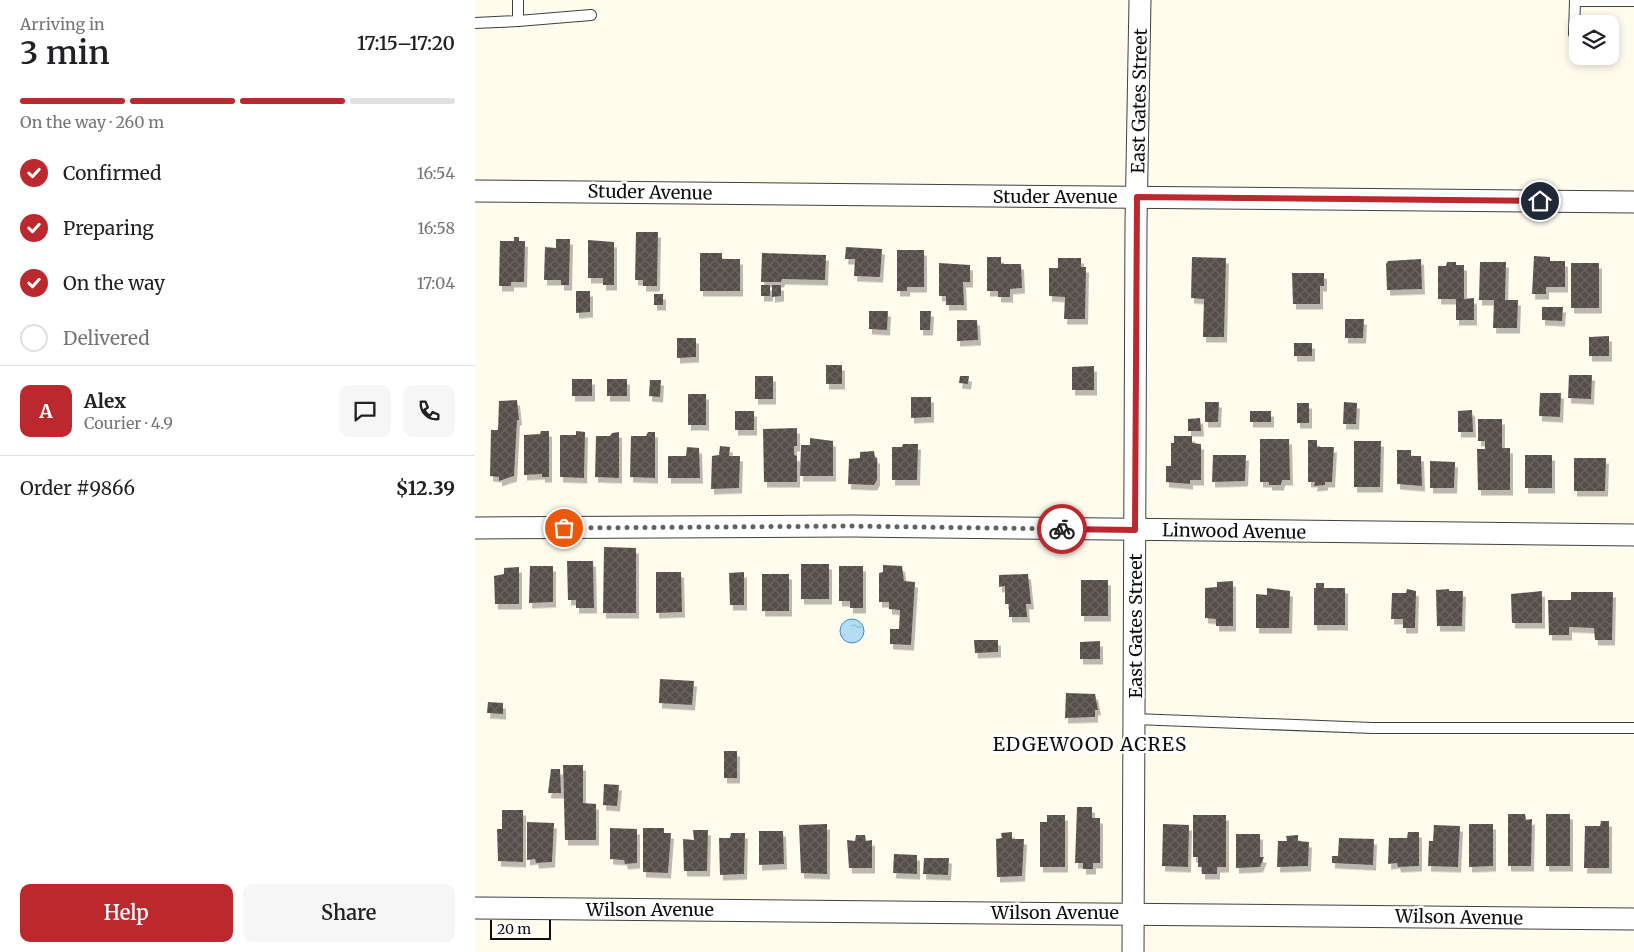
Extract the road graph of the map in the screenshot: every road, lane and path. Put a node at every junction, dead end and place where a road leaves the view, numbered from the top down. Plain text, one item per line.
1 (518, 0) edge
2 (1140, 0) edge
3 (1575, 0) edge
4 (1634, 1) edge
5 (1574, 15) edge
6 (591, 16) dead end
7 (518, 21) junction
8 (475, 23) edge
9 (475, 191) edge
10 (1137, 197) junction
11 (1634, 202) edge
12 (475, 528) edge
13 (1135, 530) junction
14 (1634, 535) edge
15 (1134, 719) junction
16 (1634, 728) edge
17 (475, 908) edge
18 (1134, 913) junction
19 (1634, 919) edge
20 (1133, 952) edge

1 - 7 lane
2 - 10 street, East Gates Street
3 - 4 lane
3 - 5 lane
6 - 7 lane
7 - 8 lane
9 - 10 street, Studer Avenue
10 - 11 street, Studer Avenue
10 - 13 street, East Gates Street
12 - 13 street, Linwood Avenue
13 - 14 street, Linwood Avenue
13 - 15 street, East Gates Street
15 - 16 lane
15 - 18 street, East Gates Street
17 - 18 street, Wilson Avenue
18 - 19 street, Wilson Avenue
18 - 20 street, East Gates Street

